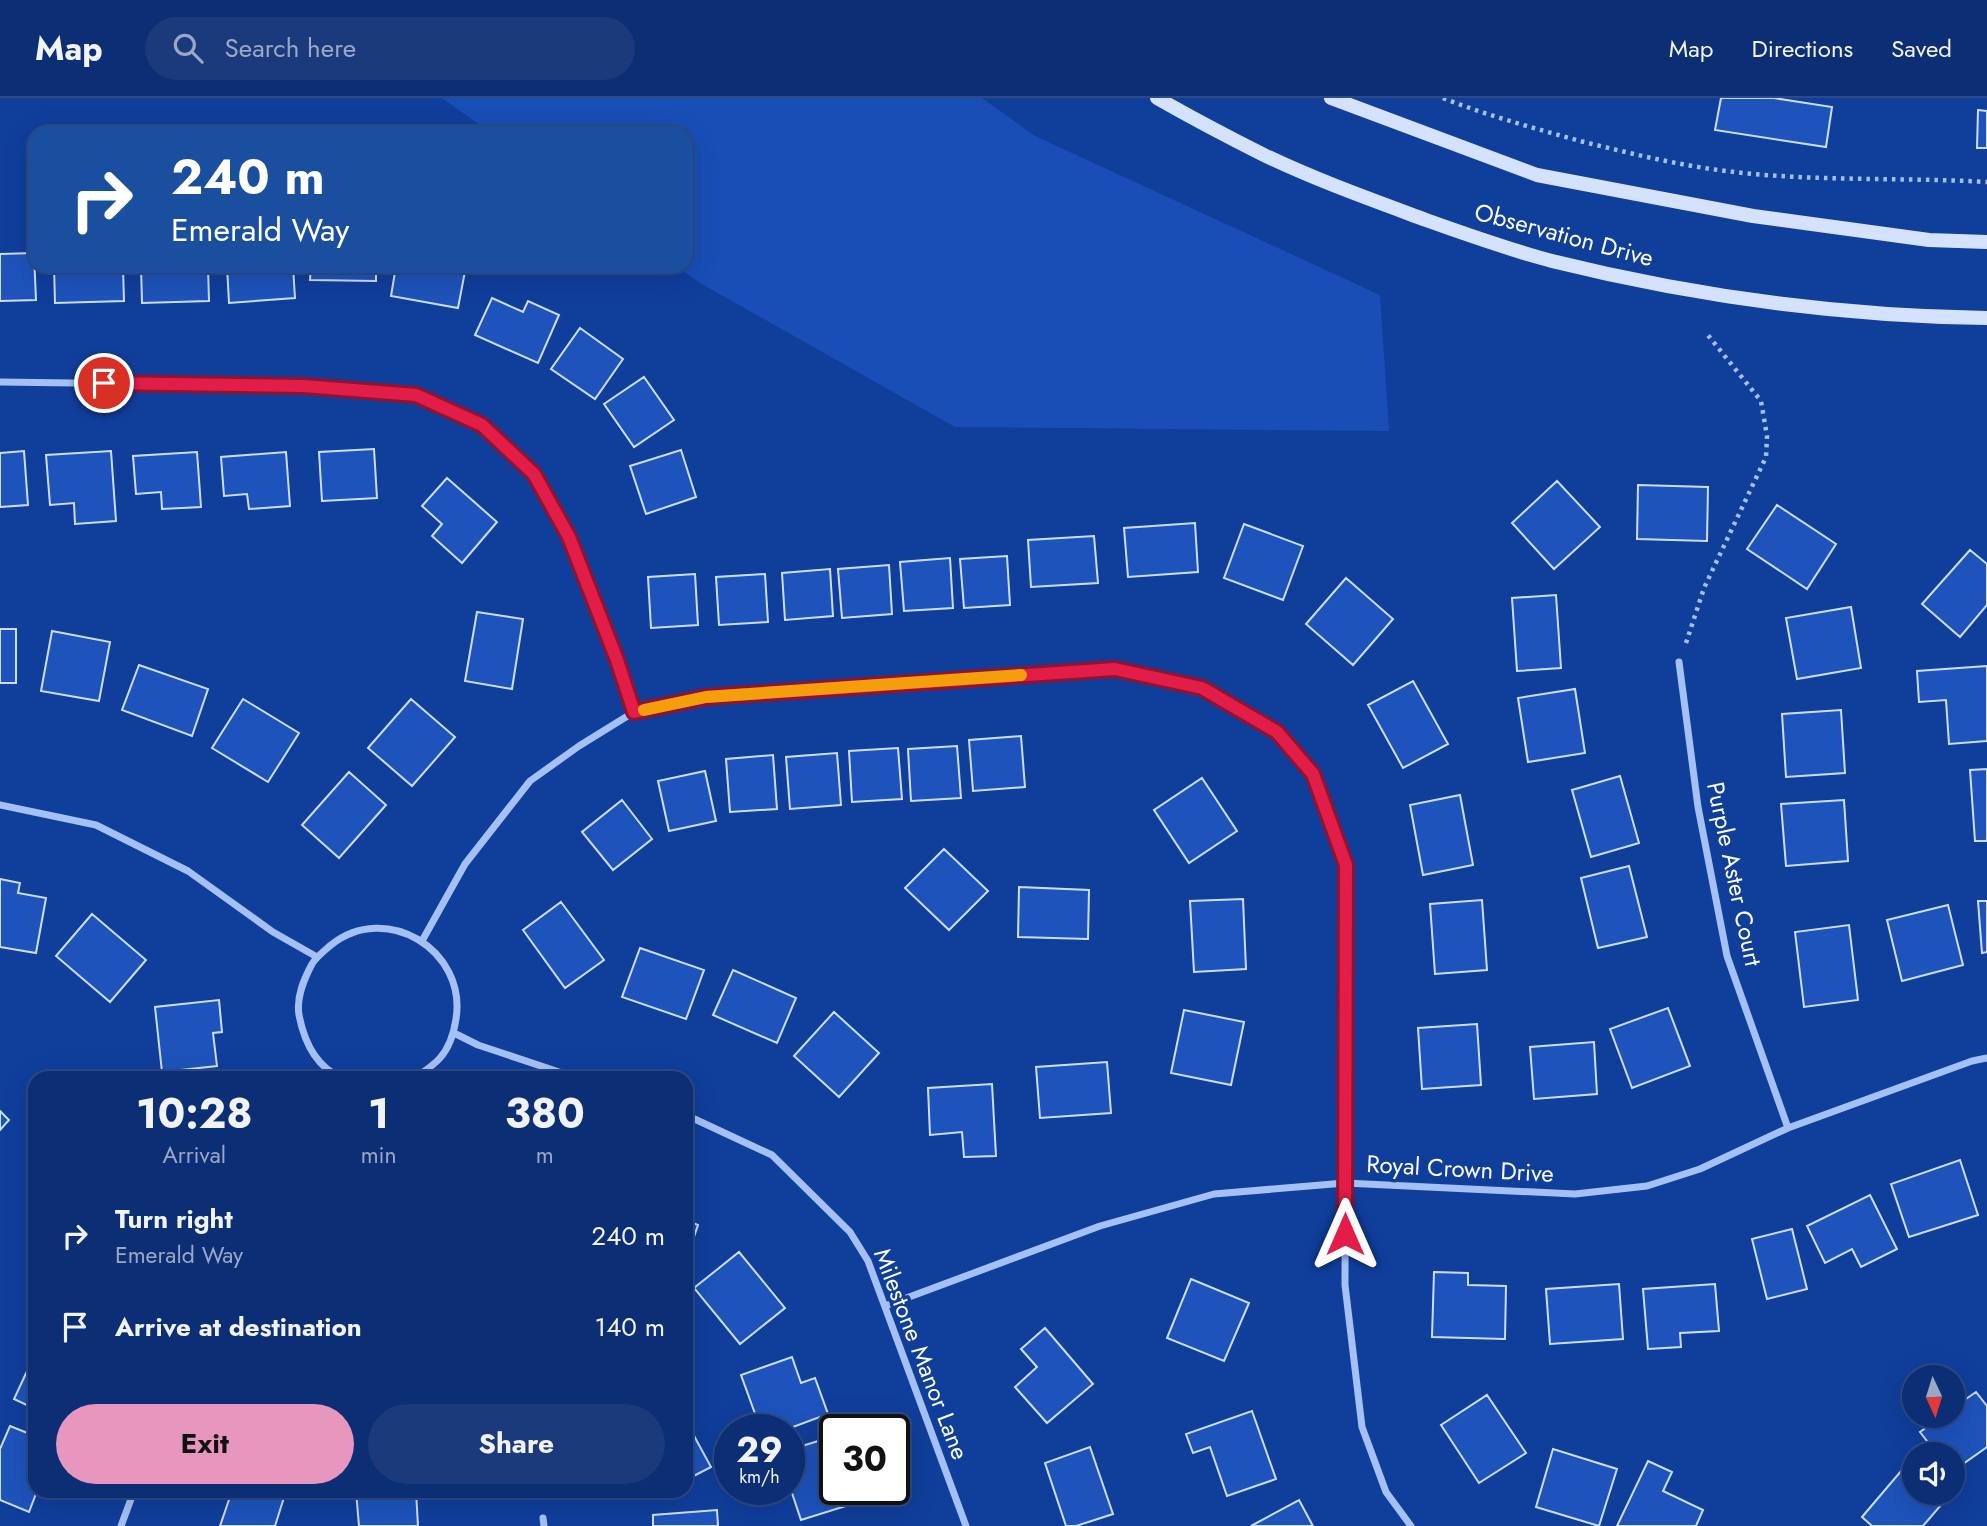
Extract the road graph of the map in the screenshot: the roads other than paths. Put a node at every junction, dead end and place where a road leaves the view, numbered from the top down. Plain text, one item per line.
1 (1157, 98) edge
2 (1331, 98) edge
3 (1987, 242) edge
4 (1987, 318) edge
5 (0, 382) edge
6 (1679, 662) road end
7 (634, 712) junction
8 (0, 805) edge
9 (422, 941) junction
10 (317, 957) junction
11 (454, 1033) junction
12 (1987, 1058) edge
13 (328, 1071) edge
14 (424, 1071) edge
15 (557, 1071) edge
16 (693, 1118) edge
17 (1788, 1128) junction
18 (1345, 1183) junction
19 (885, 1306) junction
20 (131, 1498) edge
21 (121, 1526) edge
22 (966, 1526) edge
23 (1410, 1526) edge

1 - 4 street, Observation Drive
2 - 3 street, Observation Drive
5 - 7 street
6 - 17 street, Purple Aster Court
7 - 9 street
7 - 18 street
8 - 10 street
9 - 10 street
9 - 11 street
10 - 13 street
11 - 14 street
11 - 15 street
12 - 17 street, Royal Crown Drive
16 - 19 street, Milestone Manor Lane
17 - 18 street, Royal Crown Drive
18 - 19 street, Royal Crown Drive
18 - 23 street
19 - 22 street, Milestone Manor Lane
20 - 21 street

